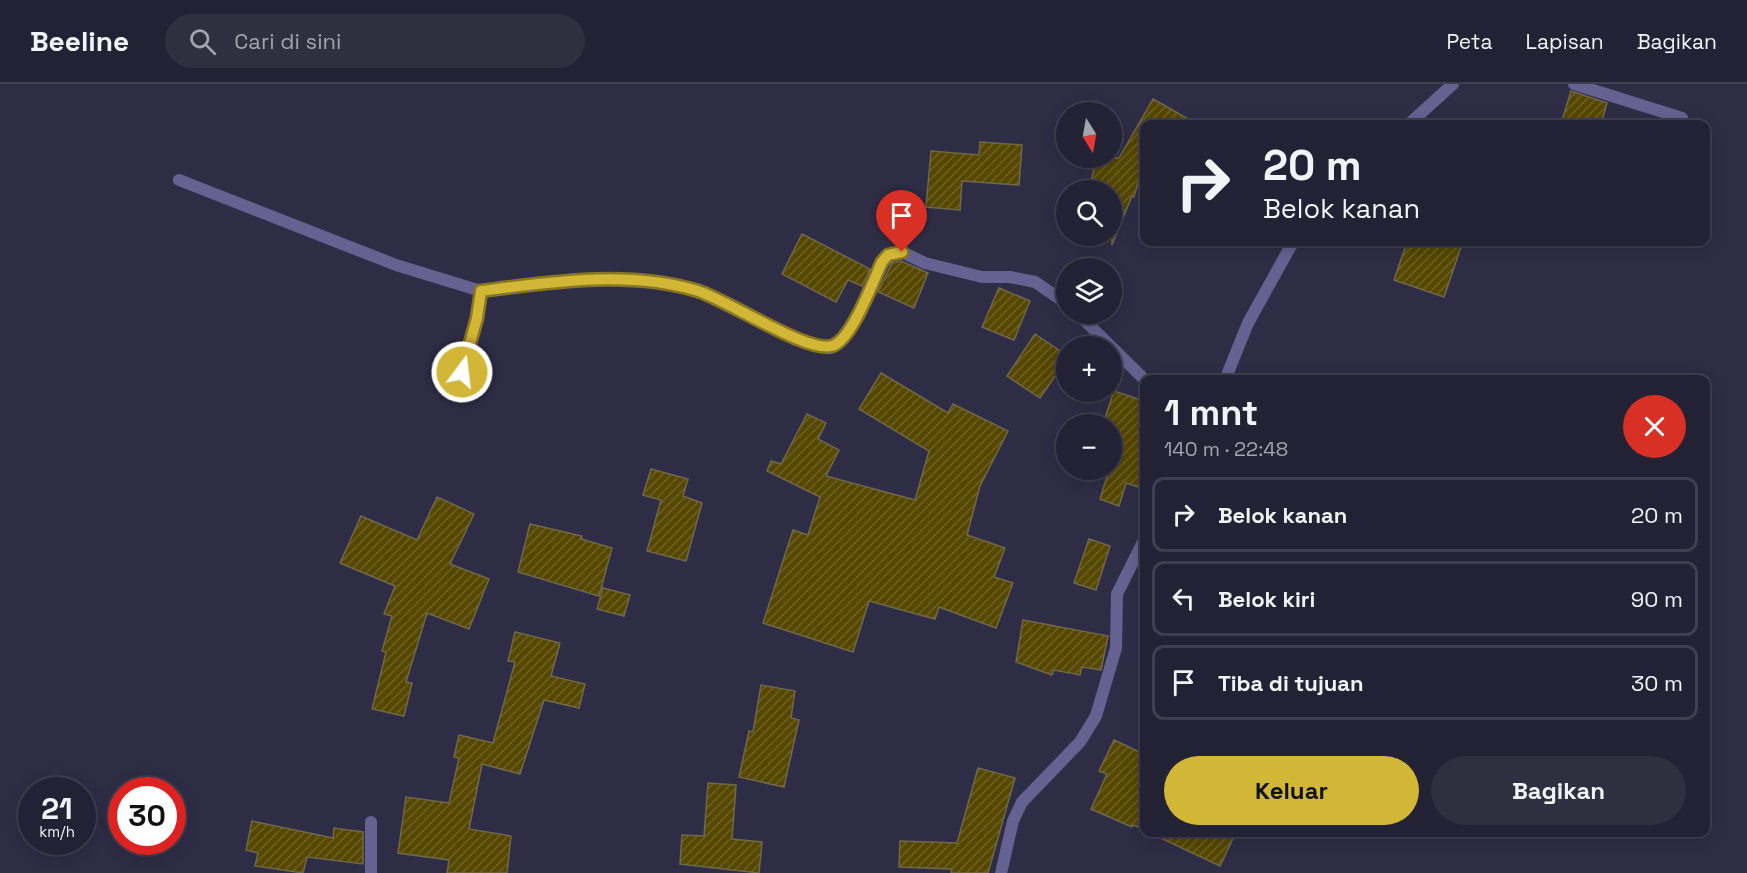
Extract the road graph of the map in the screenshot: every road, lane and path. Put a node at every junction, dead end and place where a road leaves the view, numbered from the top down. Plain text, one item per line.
1 (1574, 84) edge
2 (1445, 86) edge
3 (1682, 118) dead end
4 (1413, 120) edge
5 (179, 180) dead end
6 (1291, 246) edge
7 (481, 291) junction
8 (1056, 296) edge
9 (1088, 324) edge
10 (462, 372) dead end
11 (1140, 375) edge
12 (1227, 375) edge
13 (1140, 548) edge
14 (371, 822) dead end
15 (371, 873) edge
16 (1001, 873) edge

1 - 3 street
2 - 4 street
5 - 7 street
6 - 12 street
7 - 8 street
7 - 10 street
9 - 11 street
13 - 16 street
14 - 15 street

